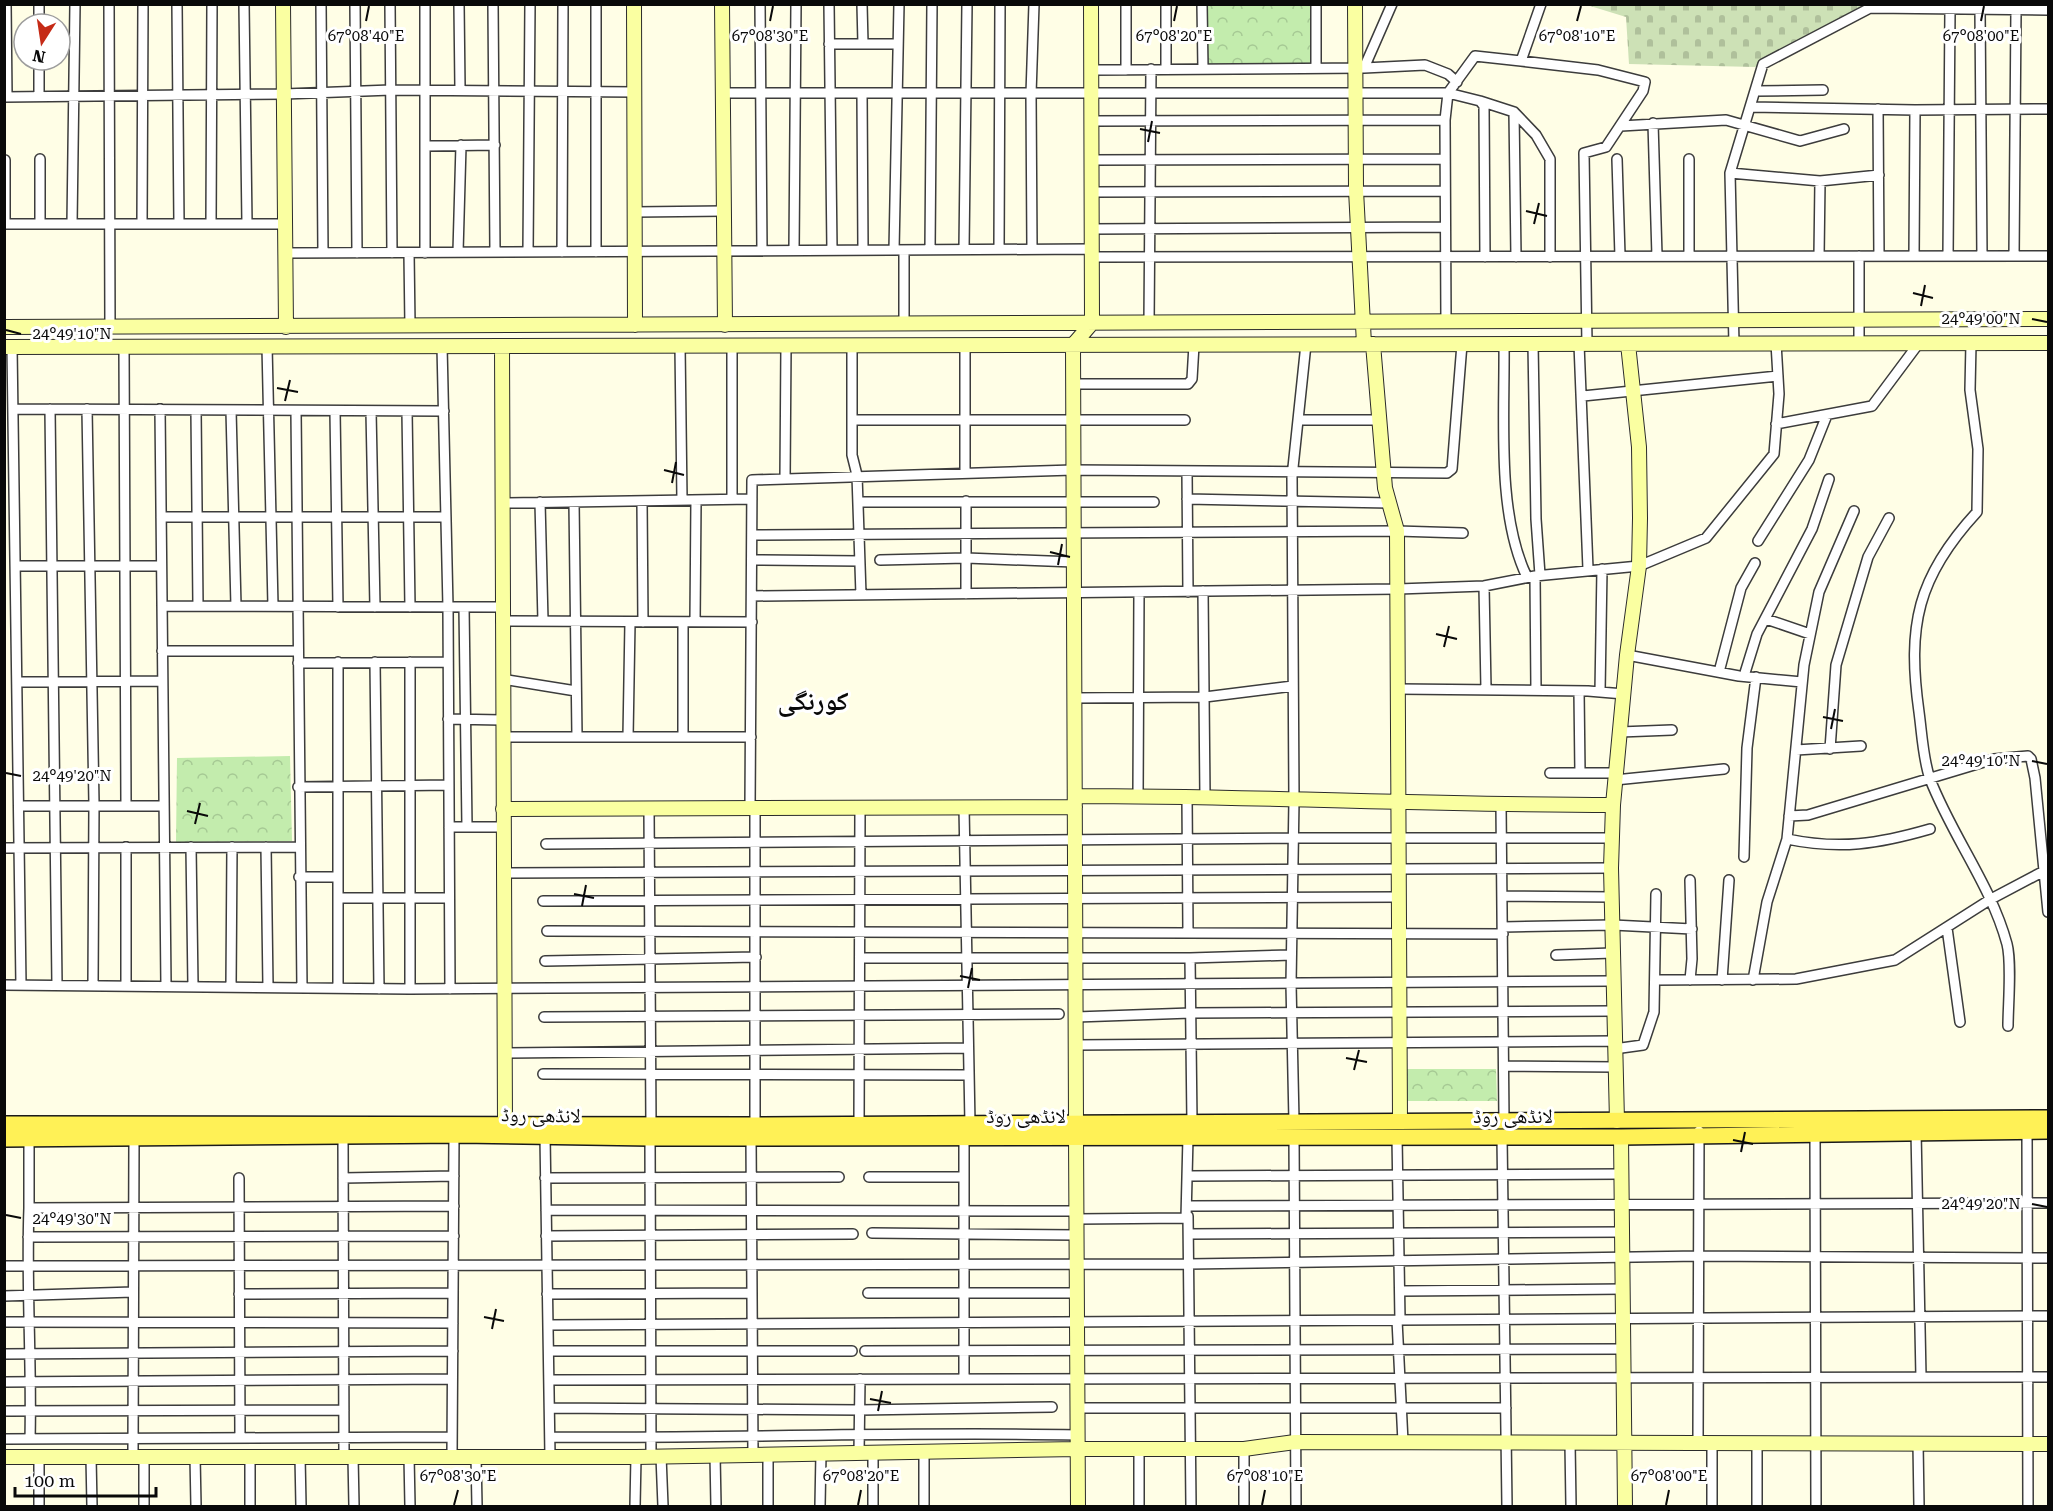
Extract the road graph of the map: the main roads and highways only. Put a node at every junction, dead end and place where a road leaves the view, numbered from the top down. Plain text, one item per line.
1 (2049, 1118) edge
2 (4, 1124) edge
3 (1294, 1129) junction
4 (967, 1130) junction
5 (650, 1131) junction
6 (753, 1131) junction
7 (2049, 1131) edge
8 (4, 1139) edge

1 - 3 main road, لانڈھی روڈ
2 - 5 main road, لانڈھی روڈ
3 - 4 main road, لانڈھی روڈ
3 - 7 main road, لانڈھی روڈ
4 - 6 main road, لانڈھی روڈ
4 - 6 main road, لانڈھی روڈ
5 - 6 main road, لانڈھی روڈ
5 - 8 main road, لانڈھی روڈ

